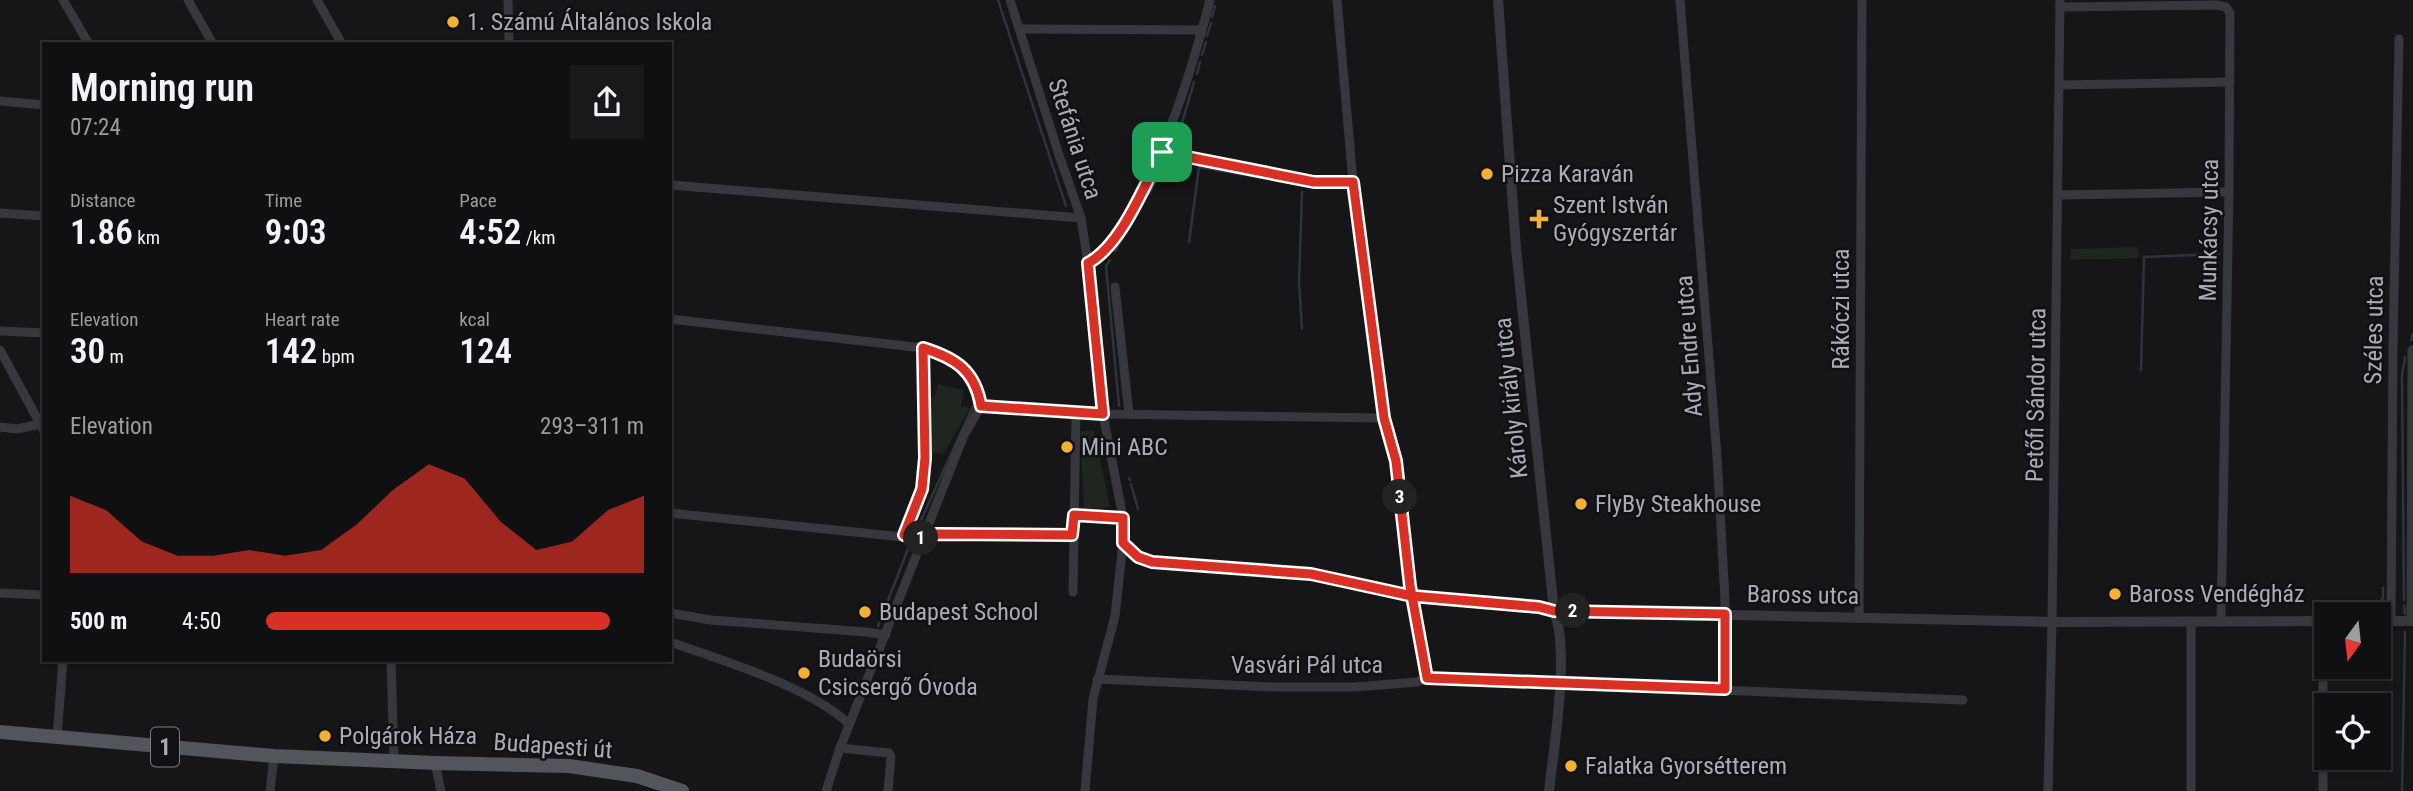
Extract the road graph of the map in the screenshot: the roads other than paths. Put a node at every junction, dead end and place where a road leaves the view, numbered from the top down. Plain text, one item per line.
1 (63, 0) edge
2 (188, 0) edge
3 (317, 0) edge
4 (508, 0) edge
5 (1010, 0) edge
6 (1210, 0) edge
7 (1337, 0) edge
8 (1498, 0) edge
9 (1680, 0) edge
10 (1862, 0) edge
11 (2060, 4) edge
12 (1019, 29) junction
13 (1202, 30) junction
14 (2399, 39) dead end
15 (88, 42) edge
16 (213, 42) edge
17 (341, 42) edge
18 (509, 42) edge
19 (2230, 82) junction
20 (2060, 85) junction
21 (0, 101) edge
22 (42, 104) edge
23 (1162, 152) junction
24 (1353, 182) junction
25 (672, 185) edge
26 (2230, 192) junction
27 (2059, 195) junction
28 (0, 213) edge
29 (42, 216) edge
30 (1081, 218) junction
31 (1088, 263) junction
32 (1115, 287) dead end
33 (672, 318) edge
34 (0, 331) edge
35 (42, 333) edge
36 (923, 348) junction
37 (2393, 349) junction
38 (0, 350) edge
39 (2413, 350) edge
40 (981, 406) junction
41 (1076, 412) junction
42 (1103, 414) junction
43 (1129, 414) junction
44 (1384, 418) junction
45 (41, 422) edge
46 (0, 427) edge
47 (672, 513) edge
48 (1074, 515) junction
49 (1123, 518) junction
50 (904, 535) junction
51 (1072, 535) junction
52 (922, 538) junction
53 (1123, 543) junction
54 (1073, 592) dead end
55 (0, 593) edge
56 (42, 595) edge
57 (1412, 596) junction
58 (1554, 611) junction
59 (672, 612) edge
60 (1725, 614) junction
61 (1859, 617) junction
62 (2314, 621) edge
63 (2391, 621) joint
64 (2412, 621) edge
65 (2052, 622) junction
66 (2191, 622) junction
67 (2221, 622) junction
68 (886, 635) junction
69 (672, 643) edge
70 (63, 662) edge
71 (391, 662) edge
72 (1427, 678) junction
73 (1097, 679) junction
74 (2324, 679) edge
75 (1559, 682) junction
76 (1725, 689) junction
77 (1963, 700) dead end
78 (849, 724) junction
79 (0, 733) edge
80 (57, 737) junction
81 (840, 748) junction
82 (274, 755) junction
83 (394, 761) junction
84 (435, 763) junction
85 (270, 791) edge
86 (441, 791) edge
87 (682, 791) edge
88 (826, 791) edge
89 (888, 791) edge
90 (1085, 791) edge
91 (1549, 791) edge
92 (2048, 791) edge
93 (2191, 791) edge
94 (2323, 791) edge

1 - 15 street
2 - 16 street
3 - 17 street
4 - 18 street
5 - 12 street, Stefánia utca
6 - 13 street
7 - 24 street
8 - 58 street, Károly király utca
9 - 60 street, Ady Endre utca
10 - 61 street, Rákóczi utca
11 - 19 street, Munkácsy utca
11 - 20 street, Petőfi Sándor utca
12 - 13 street
12 - 30 street, Stefánia utca
13 - 23 street
14 - 37 street, Széles utca
19 - 20 street
19 - 26 street, Munkácsy utca
20 - 27 street, Petőfi Sándor utca
21 - 22 street
23 - 24 street
23 - 31 street
24 - 44 street
25 - 30 street
26 - 27 street
26 - 67 street, Munkácsy utca
27 - 65 street, Petőfi Sándor utca
28 - 29 street
30 - 31 street, Stefánia utca
31 - 42 street, Stefánia utca
32 - 43 street
33 - 36 street
34 - 35 street
36 - 40 street
36 - 50 street
37 - 39 street
37 - 63 street, Széles utca
38 - 45 street
39 - 64 street, Széles utca
40 - 41 street
40 - 52 street
41 - 42 street
41 - 48 street
42 - 43 street
42 - 49 street, Stefánia utca
43 - 44 street
44 - 57 street
45 - 46 street
47 - 50 street
48 - 49 street
48 - 51 street
49 - 53 street, Stefánia utca
50 - 52 street
51 - 52 street
51 - 54 street
52 - 68 street
53 - 57 street, Baross utca
53 - 73 street, Stefánia utca
55 - 56 street
57 - 58 street, Baross utca
57 - 72 street
58 - 60 street, Baross utca
58 - 75 street, Károly király utca
59 - 68 street
60 - 61 street, Baross utca
60 - 76 street, Ady Endre utca
61 - 65 street, Baross utca
62 - 67 street, Baross utca
63 - 64 street
65 - 66 street, Baross utca
65 - 92 street, Petőfi Sándor utca
66 - 67 street, Baross utca
66 - 93 street
68 - 78 street
69 - 78 street
70 - 80 street
71 - 83 street
72 - 73 street, Vasvári Pál utca
72 - 75 street, Vasvári Pál utca
73 - 90 street, Stefánia utca
74 - 94 street
75 - 76 street, Vasvári Pál utca
75 - 91 street, Károly király utca
76 - 77 street, Vasvári Pál utca
78 - 81 street
79 - 80 main road, Budapesti út / 1
80 - 82 main road, Budapesti út / 1
81 - 88 street
81 - 89 street
82 - 83 main road, Budapesti út / 1
82 - 85 street
83 - 84 main road, Budapesti út / 1
84 - 86 street
84 - 87 main road, Budapesti út / 1

